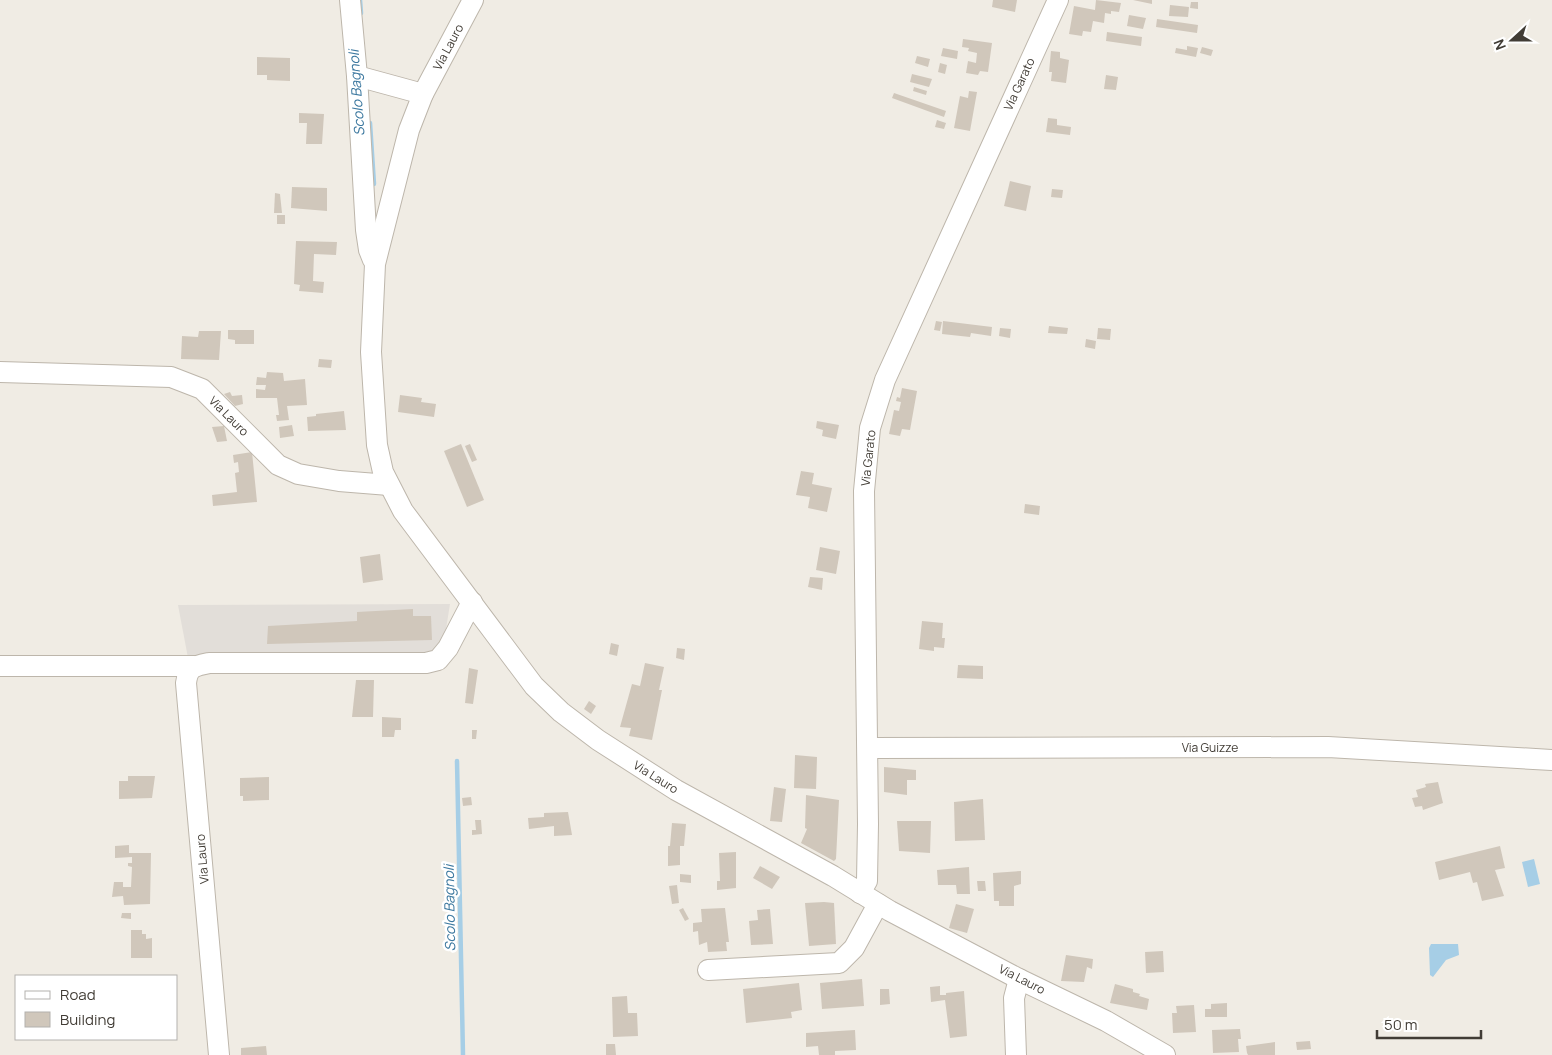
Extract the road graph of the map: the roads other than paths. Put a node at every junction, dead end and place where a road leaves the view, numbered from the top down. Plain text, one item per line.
1 (350, 0) edge
2 (473, 0) edge
3 (1058, 0) edge
4 (357, 76) junction
5 (423, 94) junction
6 (375, 264) junction
7 (0, 372) edge
8 (389, 485) junction
9 (472, 602) junction
10 (0, 666) edge
11 (194, 666) junction
12 (868, 748) junction
13 (1552, 760) edge
14 (860, 893) junction
15 (878, 904) junction
16 (708, 970) dead end
17 (1019, 979) junction
18 (219, 1055) edge
19 (1016, 1055) edge
20 (1165, 1055) edge

1 - 4 street, Via Lauro
2 - 5 street, Via Lauro
3 - 12 street, Via Garato
4 - 5 street
4 - 6 street, Via Lauro
5 - 6 street, Via Lauro
6 - 8 street, Via Lauro
7 - 8 street, Via Lauro
8 - 9 street, Via Lauro
9 - 11 street
9 - 14 street, Via Lauro
10 - 11 street
11 - 18 street, Via Lauro
12 - 13 street, Via Guizze
12 - 14 street, Via Garato
14 - 15 street, Via Lauro
15 - 16 street
15 - 17 street, Via Lauro
17 - 19 street
17 - 20 street, Via Lauro

